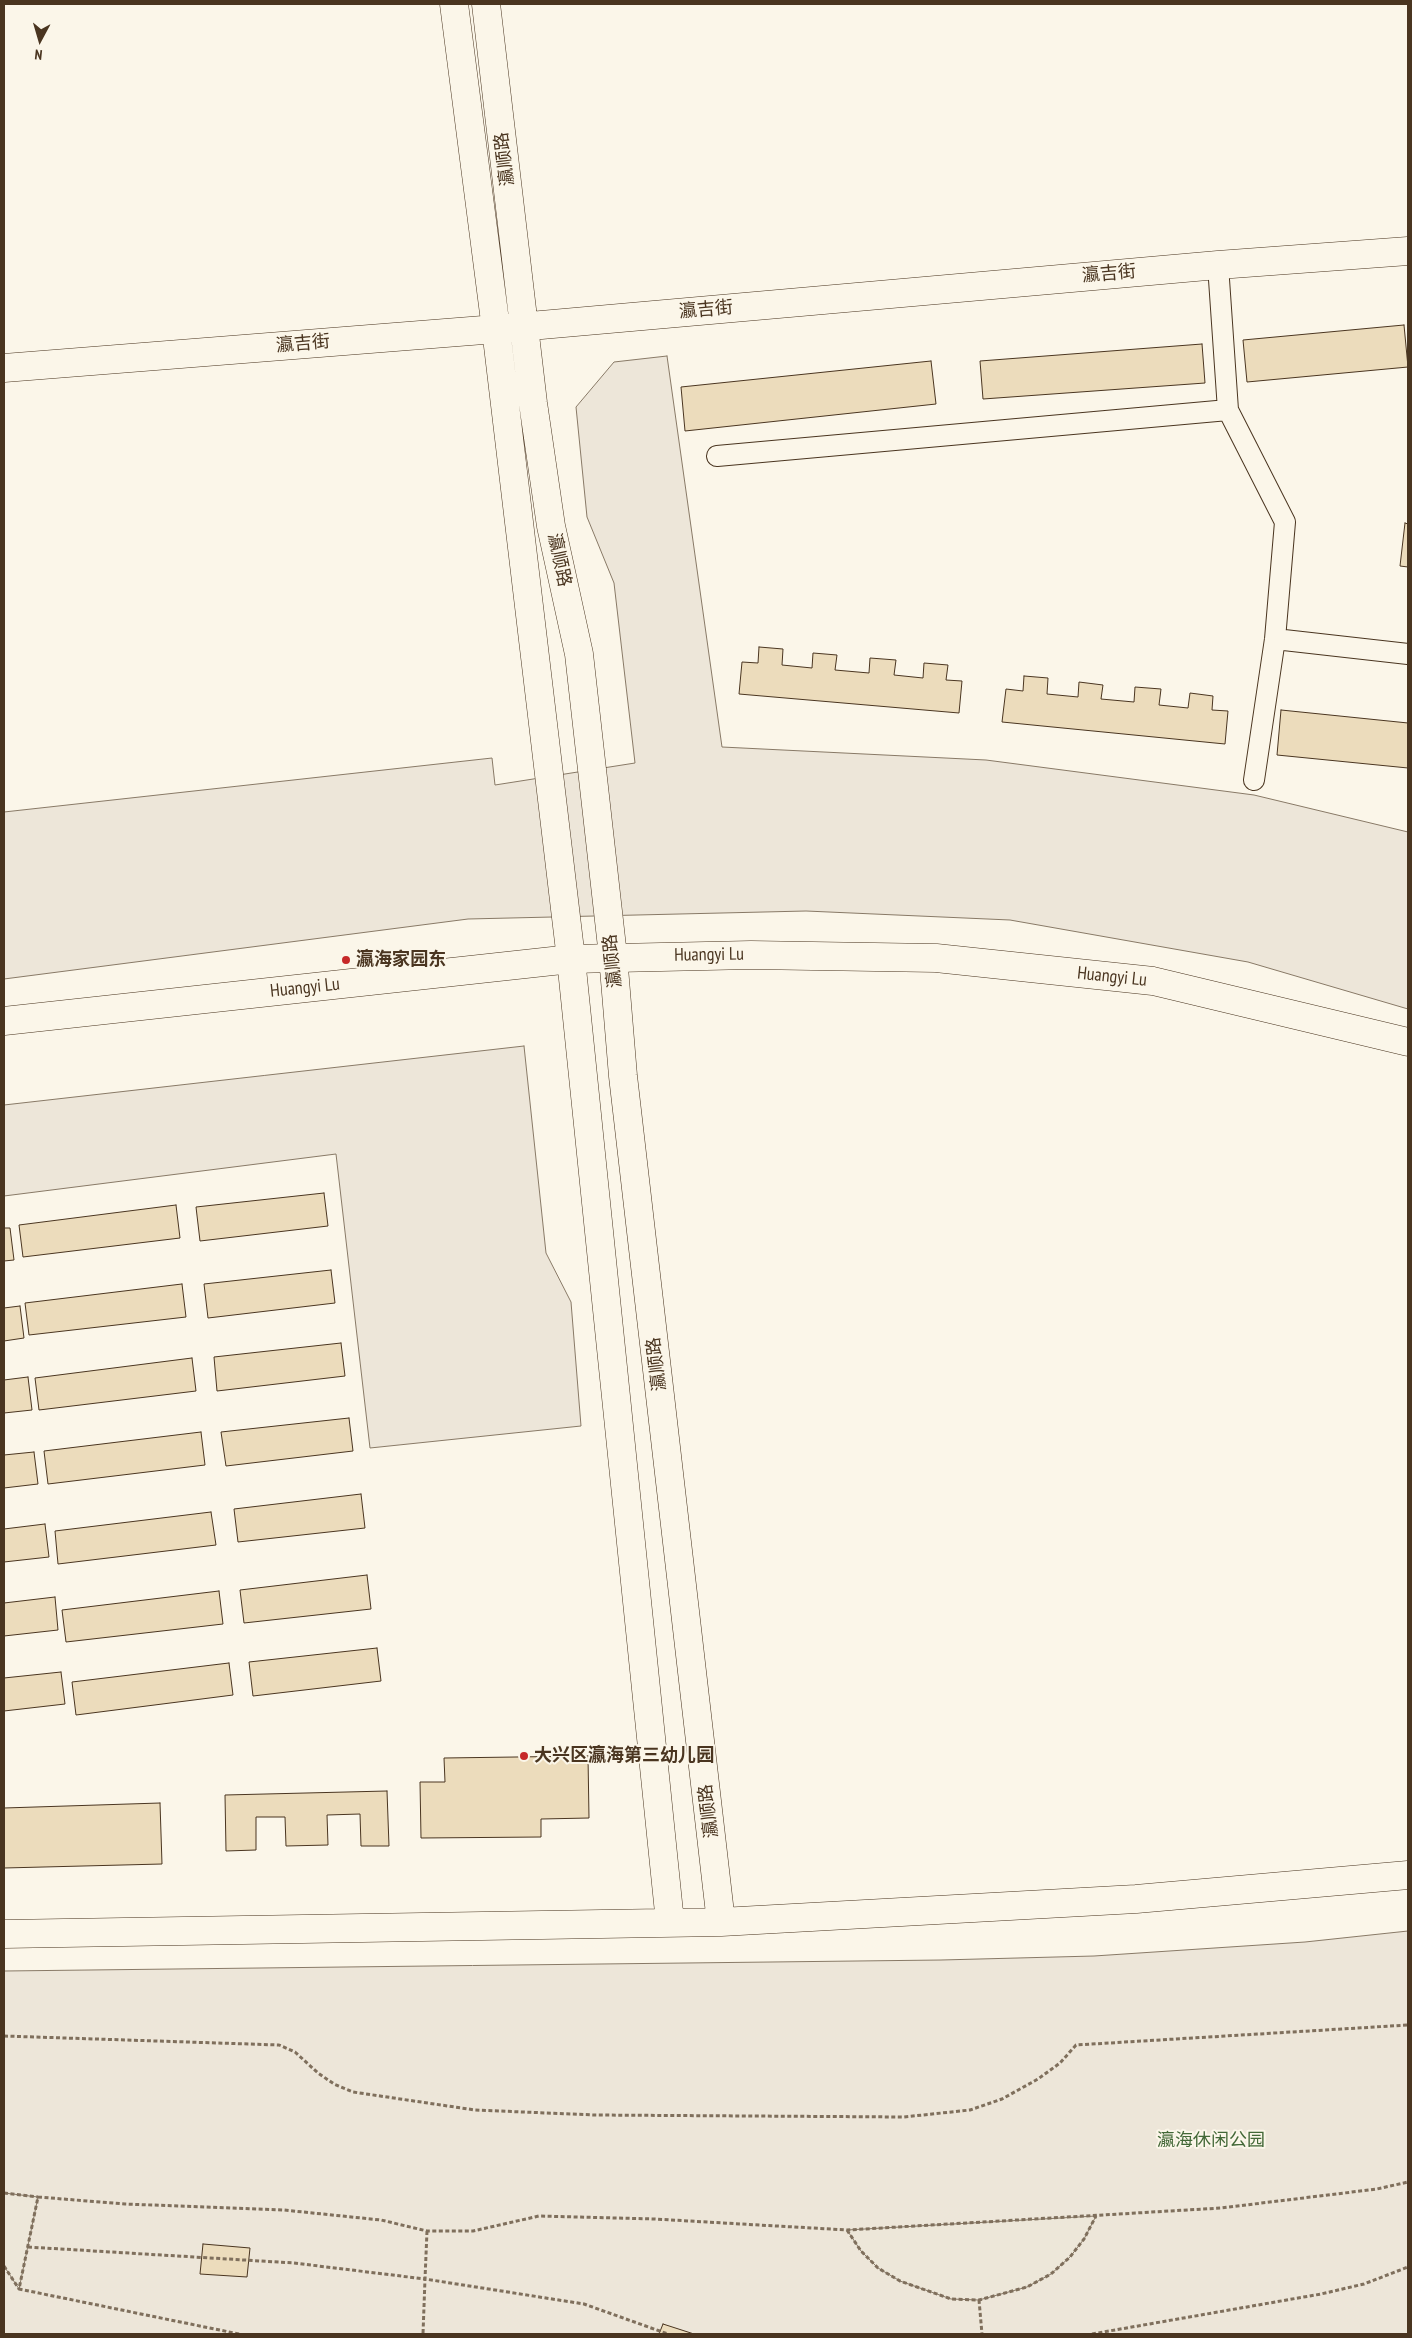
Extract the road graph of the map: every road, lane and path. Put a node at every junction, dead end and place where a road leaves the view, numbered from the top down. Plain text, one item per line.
1 (454, 4) edge
2 (486, 4) edge
3 (1408, 251) edge
4 (1218, 265) junction
5 (525, 326) junction
6 (496, 329) junction
7 (4, 368) edge
8 (1228, 410) junction
9 (718, 456) dead end
10 (1275, 639) junction
11 (1408, 654) edge
12 (1254, 780) dead end
13 (613, 956) junction
14 (571, 959) junction
15 (4, 1021) edge
16 (1408, 1042) edge
17 (1408, 1875) edge
18 (670, 1922) junction
19 (721, 1922) junction
20 (4, 1934) edge
21 (1408, 2025) edge
22 (4, 2036) edge
23 (1408, 2182) edge
24 (4, 2193) edge
25 (38, 2197) junction
26 (1096, 2216) junction
27 (847, 2230) junction
28 (427, 2231) junction
29 (28, 2247) junction
30 (4, 2266) edge
31 (1408, 2268) edge
32 (425, 2279) junction
33 (19, 2289) junction
34 (979, 2300) junction
35 (239, 2334) edge
36 (423, 2334) edge
37 (668, 2334) edge
38 (982, 2334) edge
39 (1092, 2334) edge

1 - 6 main road, 瀛顺路
2 - 5 main road, 瀛顺路
3 - 4 main road, 瀛吉街
4 - 5 main road, 瀛吉街
4 - 8 street
5 - 6 main road, 瀛吉街
5 - 13 main road, 瀛顺路
6 - 7 main road, 瀛吉街
6 - 14 main road, 瀛顺路
8 - 9 street
8 - 10 street
10 - 11 street
10 - 12 street
13 - 14 main road, Huangyi Lu
13 - 16 main road, Huangyi Lu
13 - 19 main road, 瀛顺路
14 - 15 main road, Huangyi Lu
14 - 18 main road, 瀛顺路
17 - 19 main road
18 - 19 main road
18 - 20 main road
21 - 22 path
23 - 26 path
24 - 25 path
25 - 28 path
25 - 29 path
26 - 27 path
26 - 34 path
27 - 28 path
27 - 34 path
28 - 32 path
29 - 32 path
29 - 33 path
30 - 33 path
31 - 39 path
32 - 36 path
32 - 37 path
33 - 35 path
34 - 38 path

